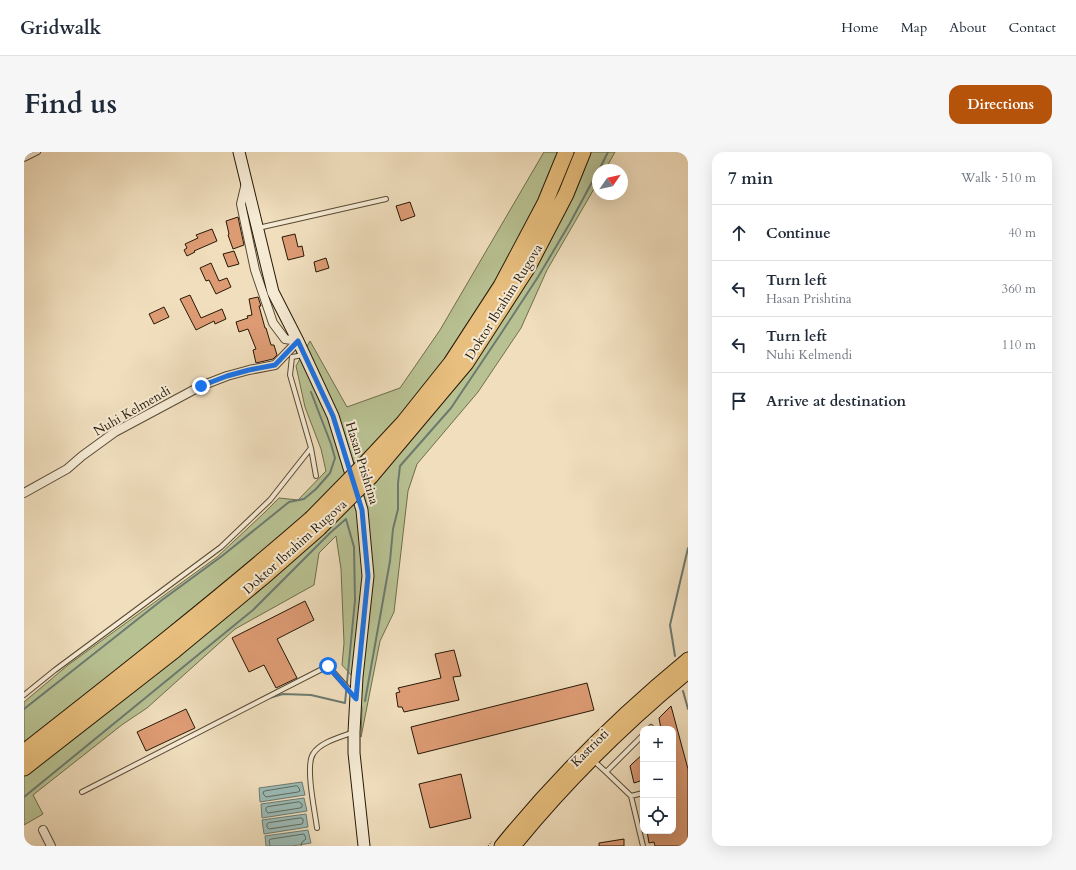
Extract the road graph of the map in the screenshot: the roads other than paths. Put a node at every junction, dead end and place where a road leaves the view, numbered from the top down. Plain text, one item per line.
1 (38, 152) edge
2 (239, 152) edge
3 (566, 152) edge
4 (583, 152) edge
5 (24, 159) edge
6 (246, 181) junction
7 (386, 199) dead end
8 (258, 228) junction
9 (298, 341) junction
10 (304, 354) junction
11 (311, 448) junction
12 (367, 471) junction
13 (316, 476) dead end
14 (24, 493) edge
15 (315, 524) junction
16 (688, 659) edge
17 (688, 672) edge
18 (24, 695) edge
19 (356, 699) junction
20 (354, 732) junction
21 (640, 738) edge
22 (24, 752) edge
23 (593, 760) junction
24 (24, 768) edge
25 (606, 772) junction
26 (82, 792) dead end
27 (640, 794) edge
28 (631, 796) junction
29 (519, 824) junction
30 (317, 828) dead end
31 (43, 830) dead end
32 (51, 846) edge
33 (364, 846) edge
34 (497, 846) edge
35 (501, 846) edge
36 (514, 846) edge
37 (643, 846) edge

1 - 5 lane
2 - 6 main road, Hasan Prishtina
3 - 12 highway, Doktor Ibrahim Rugova
4 - 12 highway, Doktor Ibrahim Rugova
6 - 8 main road, Hasan Prishtina
6 - 9 street
7 - 8 lane
8 - 9 main road, Hasan Prishtina
9 - 10 main road, Hasan Prishtina
9 - 14 street, Nuhi Kelmendi
10 - 11 lane
10 - 19 main road, Hasan Prishtina
11 - 13 lane
11 - 18 lane
12 - 15 highway, Doktor Ibrahim Rugova, bridge
15 - 22 highway, Doktor Ibrahim Rugova
15 - 24 highway, Doktor Ibrahim Rugova
16 - 29 highway, Kastrioti
17 - 23 highway, Kastrioti
19 - 20 main road, Hasan Prishtina
19 - 26 lane
20 - 30 lane
20 - 33 main road, Hasan Prishtina
21 - 25 lane
23 - 25 lane
23 - 36 highway, Kastrioti
25 - 28 lane
27 - 28 lane
28 - 37 lane
29 - 34 highway
29 - 35 highway, Kastrioti
31 - 32 street

